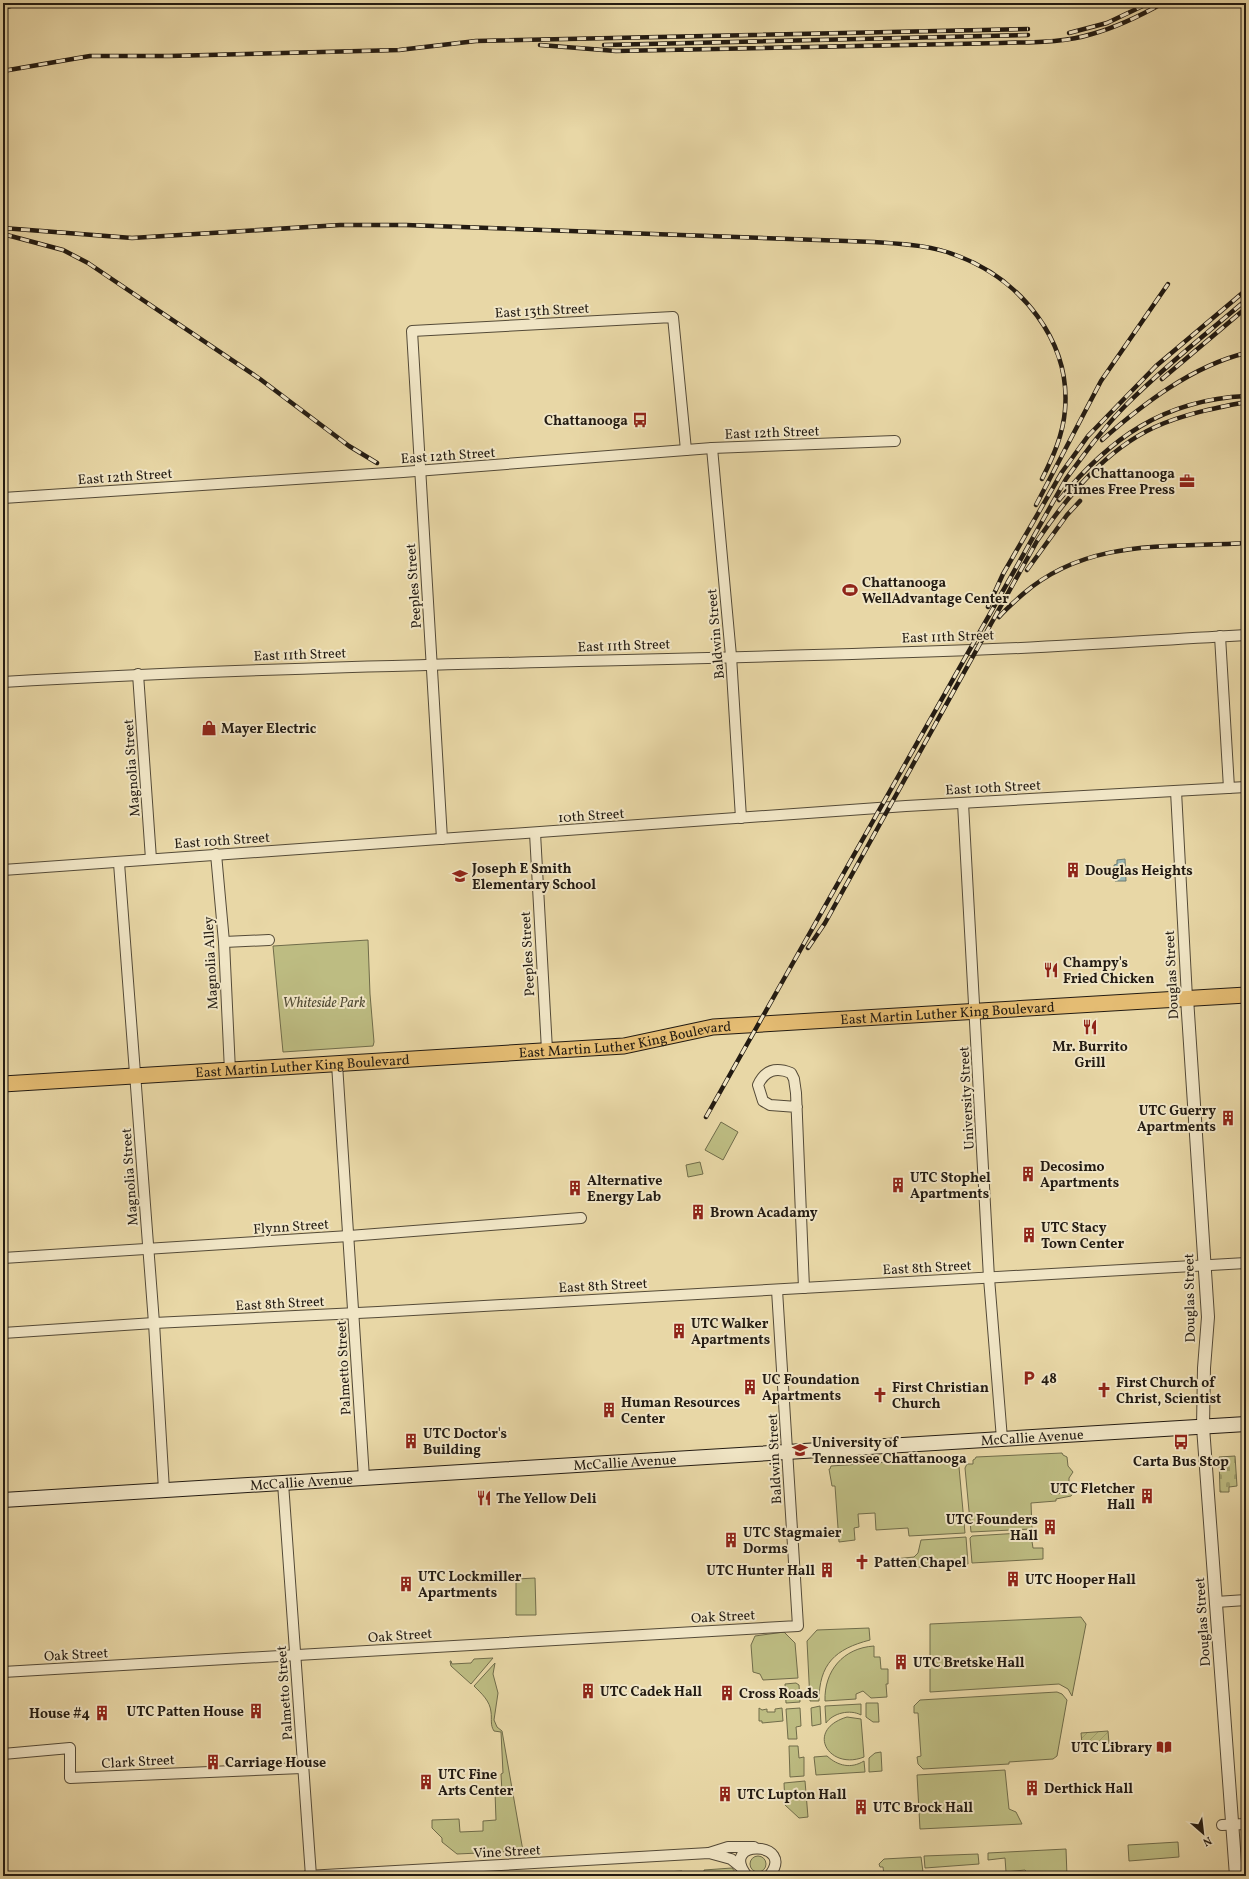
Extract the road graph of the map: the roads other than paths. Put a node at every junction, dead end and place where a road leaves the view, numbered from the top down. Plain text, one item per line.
1 (412, 332) joint
2 (895, 441) dead end
3 (712, 448) junction
4 (686, 450) junction
5 (420, 471) junction
6 (3, 498) edge
7 (1246, 635) edge
8 (1220, 636) junction
9 (731, 656) junction
10 (432, 664) junction
11 (138, 674) junction
12 (3, 682) edge
13 (1246, 787) edge
14 (1229, 788) junction
15 (1176, 791) junction
16 (963, 803) junction
17 (741, 818) junction
18 (535, 833) junction
19 (442, 839) junction
20 (216, 854) junction
21 (151, 859) junction
22 (119, 862) junction
23 (3, 870) edge
24 (269, 940) dead end
25 (224, 942) junction
26 (1246, 995) edge
27 (1187, 998) junction
28 (976, 1010) junction
29 (547, 1050) junction
30 (337, 1064) junction
31 (230, 1071) junction
32 (136, 1077) junction
33 (3, 1084) edge
34 (797, 1107) junction
35 (581, 1218) dead end
36 (349, 1236) junction
37 (148, 1250) junction
38 (3, 1258) edge
39 (1246, 1262) edge
40 (1205, 1265) junction
41 (989, 1278) junction
42 (804, 1288) junction
43 (777, 1290) junction
44 (354, 1314) junction
45 (154, 1323) junction
46 (3, 1333) edge
47 (1246, 1424) edge
48 (1203, 1426) junction
49 (1002, 1439) junction
50 (788, 1452) junction
51 (364, 1478) junction
52 (283, 1483) junction
53 (164, 1490) junction
54 (3, 1500) edge
55 (1246, 1600) edge
56 (1216, 1602) junction
57 (798, 1626) joint
58 (295, 1656) junction
59 (3, 1672) edge
60 (3, 1754) edge
61 (302, 1768) junction
62 (1246, 1824) edge
63 (1227, 1825) junction
64 (756, 1847) junction
65 (709, 1853) junction
66 (741, 1867) junction
67 (307, 1876) edge
68 (311, 1876) edge
69 (747, 1876) edge
70 (769, 1876) edge
71 (1236, 1876) edge

1 - 4 street, East 13th Street
1 - 5 street, Peeples Street
2 - 3 street, East 12th Street
3 - 4 street, East 12th Street
3 - 9 street, Baldwin Street
4 - 5 street, East 12th Street
5 - 6 street, East 12th Street
5 - 10 street, Peeples Street
7 - 8 street, East 11th Street
8 - 9 street, East 11th Street
8 - 14 street
9 - 10 street, East 11th Street
9 - 17 street, Baldwin Street
10 - 11 street, East 11th Street
10 - 19 street, Peeples Street
11 - 12 street, East 11th Street
11 - 21 street, Magnolia Street
13 - 14 street, East 10th Street
14 - 15 street, East 10th Street
15 - 16 street, East 10th Street
15 - 27 street, Douglas Street
16 - 17 street, East 10th Street
16 - 28 street, University Street
17 - 18 street, 10th Street
18 - 19 street, 10th Street
18 - 29 street, Peeples Street
19 - 20 street, East 10th Street
20 - 21 street, East 10th Street
20 - 25 street, Magnolia Alley
21 - 22 street, East 10th Street
22 - 23 street, East 10th Street
22 - 32 street, Magnolia Street
24 - 25 street
25 - 31 street, Magnolia Alley
26 - 27 main road, East Martin Luther King Boulevard
27 - 28 main road, East Martin Luther King Boulevard
27 - 40 street, Douglas Street
28 - 29 main road, East Martin Luther King Boulevard
28 - 41 street, University Street
29 - 30 main road, East Martin Luther King Boulevard
30 - 31 main road, East Martin Luther King Boulevard
30 - 36 street, Palmetto Street
31 - 32 main road, East Martin Luther King Boulevard
32 - 33 main road, East Martin Luther King Boulevard
32 - 37 street, Magnolia Street
34 - 34 street
34 - 42 street
35 - 36 street, Flynn Street
36 - 37 street, Flynn Street
36 - 44 street, Palmetto Street
37 - 38 street, Flynn Street
37 - 45 street, Magnolia Street
39 - 40 street, East 8th Street
40 - 41 street, East 8th Street
40 - 48 street, Douglas Street
41 - 42 street, East 8th Street
41 - 49 street, University Street
42 - 43 street, East 8th Street
43 - 44 street, East 8th Street
43 - 50 street, Baldwin Street
44 - 45 street, East 8th Street
44 - 51 street, Palmetto Street
45 - 46 street, East 8th Street
45 - 53 street, Magnolia Street
47 - 48 main road, McCallie Avenue
48 - 49 main road, McCallie Avenue
48 - 56 street, Douglas Street
49 - 50 main road, McCallie Avenue
50 - 51 main road, McCallie Avenue
50 - 57 street, Baldwin Street
51 - 52 main road, McCallie Avenue
52 - 53 main road, McCallie Avenue
52 - 58 street, Palmetto Street
53 - 54 main road, McCallie Avenue
55 - 56 street
56 - 63 street, Douglas Street
57 - 58 street, Oak Street
58 - 59 street, Oak Street
58 - 61 street, Palmetto Street
60 - 61 street, Clark Street
61 - 68 street, Palmetto Street
62 - 63 street
63 - 71 street, Douglas Street
64 - 65 street, Vine Street
64 - 66 street
64 - 70 street, Vine Street
65 - 66 street, Vine Street
65 - 68 street, Vine Street
66 - 69 street, Vine Street
67 - 68 street, Vine Street

